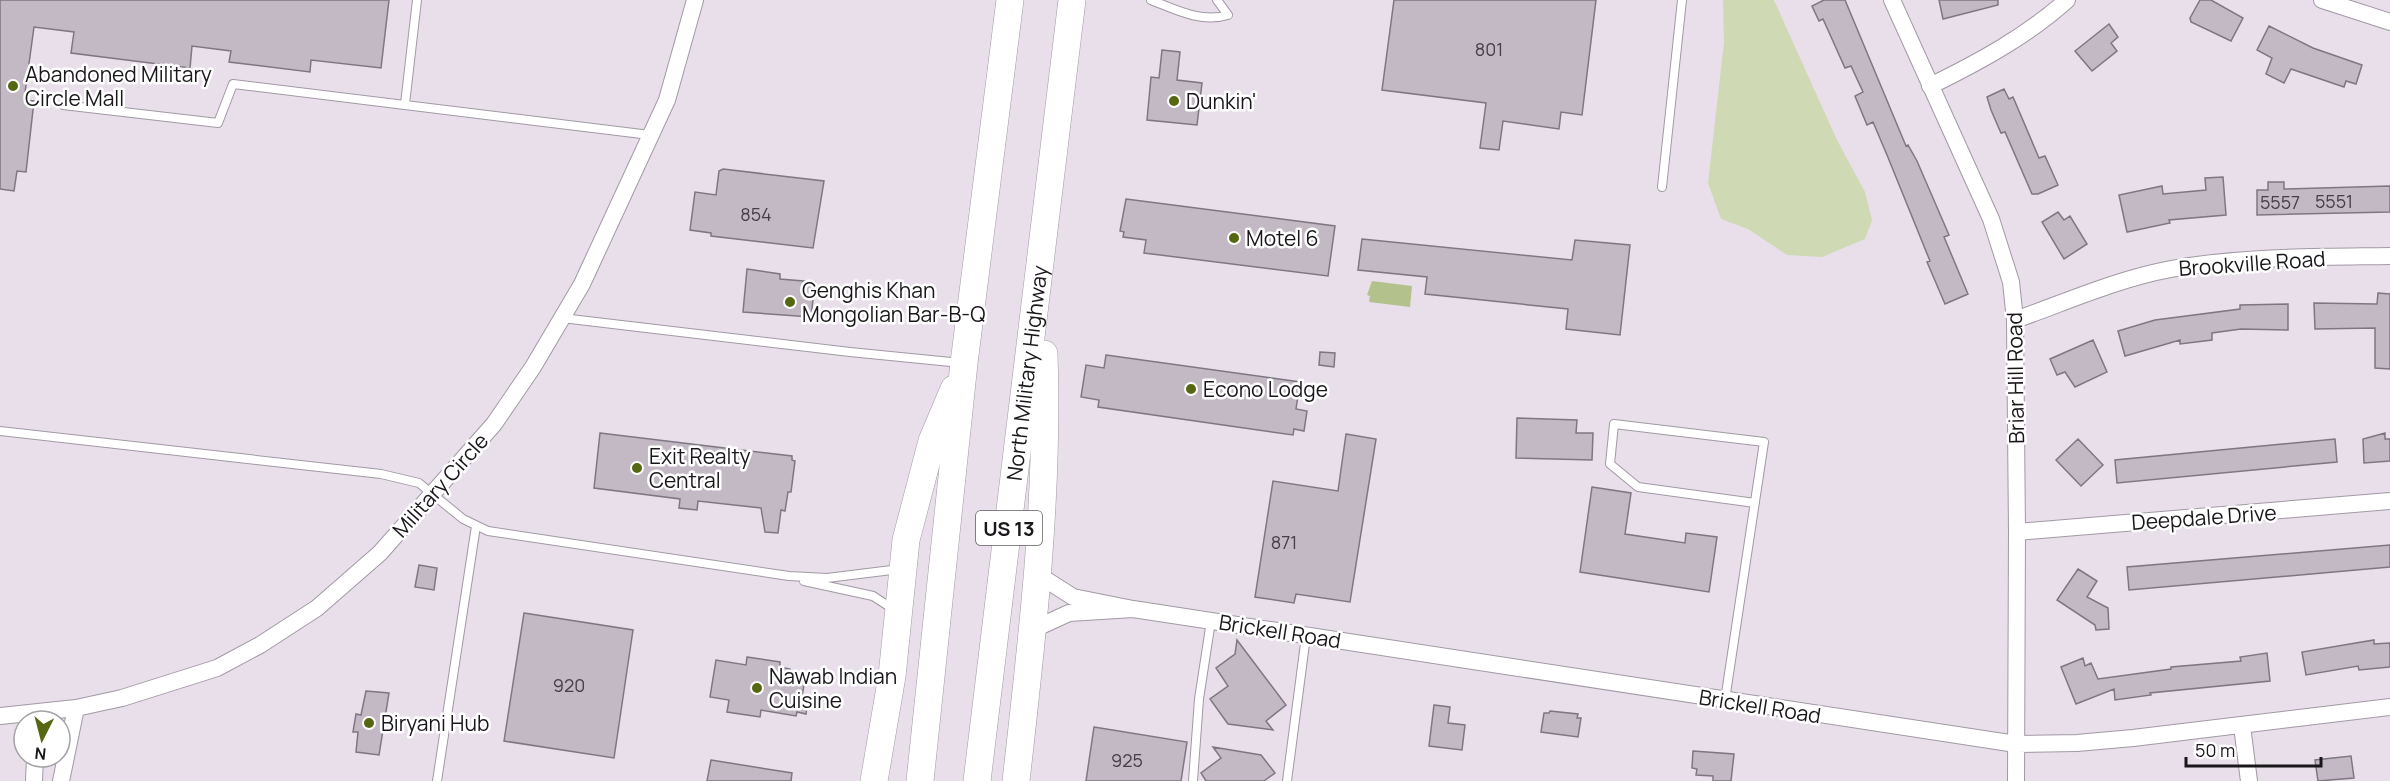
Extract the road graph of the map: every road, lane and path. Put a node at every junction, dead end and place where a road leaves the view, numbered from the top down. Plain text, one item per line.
1 (417, 0) edge
2 (695, 0) edge
3 (705, 0) edge
4 (1010, 0) edge
5 (1072, 0) edge
6 (1151, 0) edge
7 (1217, 0) edge
8 (1682, 0) edge
9 (1892, 0) edge
10 (2067, 0) edge
11 (2322, 0) edge
12 (2390, 22) edge
13 (686, 38) junction
14 (1930, 86) junction
15 (405, 104) junction
16 (63, 105) dead end
17 (650, 135) junction
18 (1662, 187) dead end
19 (2390, 256) edge
20 (1040, 275) junction
21 (562, 318) junction
22 (2015, 320) junction
23 (964, 363) junction
24 (0, 431) edge
25 (434, 495) junction
26 (2390, 501) edge
27 (1755, 503) junction
28 (476, 526) junction
29 (2017, 532) junction
30 (902, 569) junction
31 (1037, 574) junction
32 (789, 576) junction
33 (1133, 609) junction
34 (898, 612) junction
35 (1211, 621) junction
36 (1032, 630) junction
37 (1306, 636) junction
38 (1725, 701) junction
39 (2390, 707) edge
40 (76, 708) junction
41 (72, 709) edge
42 (2242, 726) junction
43 (2016, 744) junction
44 (1018, 775) edge
45 (61, 781) edge
46 (437, 781) edge
47 (874, 781) edge
48 (920, 781) edge
49 (977, 781) edge
50 (1193, 781) edge
51 (1287, 781) edge
52 (2016, 781) edge
53 (2249, 781) edge

1 - 15 lane
2 - 13 street, Military Circle
3 - 13 street, Military Circle
4 - 23 main road, US 13
5 - 20 main road, North Military Highway / US 13
6 - 7 lane
8 - 18 lane
9 - 14 street, Briar Hill Road
10 - 14 street
11 - 12 street
13 - 17 street, Military Circle
14 - 22 street, Briar Hill Road
15 - 16 lane
15 - 17 lane
17 - 21 street, Military Circle
19 - 22 street, Brookville Road
20 - 31 main road
20 - 49 main road, North Military Highway / US 13
21 - 23 lane
21 - 25 street, Military Circle
22 - 29 street, Briar Hill Road
23 - 30 main road
23 - 48 main road, US 13
24 - 25 lane
25 - 28 lane
25 - 40 street, Military Circle
26 - 29 street, Deepdale Drive
27 - 27 lane
27 - 38 lane
28 - 32 lane
28 - 46 lane
29 - 43 street, Briar Hill Road
30 - 32 lane
30 - 34 main road
31 - 33 street, Brickell Road
31 - 36 main road
32 - 34 lane
33 - 35 street, Brickell Road
33 - 36 street, Brickell Road
34 - 47 main road
35 - 37 street, Brickell Road
35 - 50 lane
36 - 44 main road
37 - 38 street, Brickell Road
37 - 51 lane
38 - 43 street, Brickell Road
39 - 42 street, Brickell Road
40 - 41 street, Military Circle
40 - 45 street
42 - 43 street, Brickell Road
42 - 53 street
43 - 52 street, Briar Hill Road

